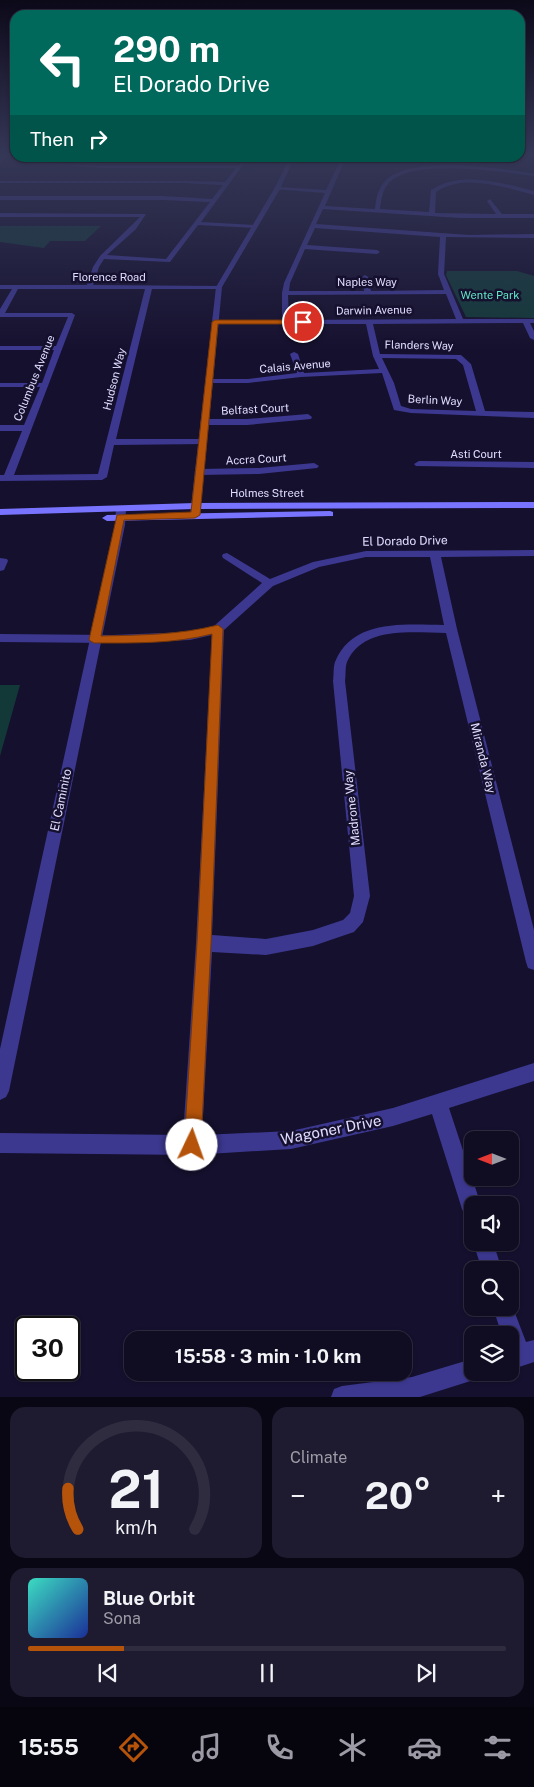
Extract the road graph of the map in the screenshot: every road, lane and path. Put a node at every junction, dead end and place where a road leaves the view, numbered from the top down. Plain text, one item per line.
1 (140, 221) edge
2 (258, 221) edge
3 (316, 221) edge
4 (197, 223) joint
5 (255, 226) junction
6 (314, 226) junction
7 (444, 235) junction
8 (534, 236) edge
9 (304, 247) junction
10 (377, 252) dead end
11 (104, 256) junction
12 (364, 277) dead end
13 (89, 287) junction
14 (149, 287) junction
15 (219, 287) junction
16 (0, 288) edge
17 (16, 288) junction
18 (368, 292) junction
19 (449, 292) junction
20 (285, 293) junction
21 (0, 315) edge
22 (460, 320) junction
23 (369, 321) junction
24 (525, 321) junction
25 (534, 321) edge
26 (215, 322) junction
27 (286, 322) junction
28 (534, 338) edge
29 (0, 348) edge
30 (59, 348) junction
31 (294, 354) dead end
32 (377, 356) junction
33 (383, 371) junction
34 (301, 375) junction
35 (209, 381) junction
36 (0, 385) edge
37 (44, 385) junction
38 (481, 413) junction
39 (534, 415) edge
40 (308, 417) dead end
41 (204, 422) junction
42 (0, 428) edge
43 (26, 428) junction
44 (110, 442) junction
45 (202, 442) junction
46 (419, 464) dead end
47 (534, 465) edge
48 (314, 466) dead end
49 (199, 472) junction
50 (4, 478) edge
51 (534, 505) edge
52 (195, 510) junction
53 (0, 512) edge
54 (121, 513) junction
55 (534, 514) edge
56 (0, 519) edge
57 (534, 553) edge
58 (435, 554) junction
59 (227, 556) dead end
60 (0, 561) edge
61 (0, 568) edge
62 (269, 583) junction
63 (451, 628) junction
64 (218, 629) junction
65 (0, 638) edge
66 (94, 640) junction
67 (204, 943) junction
68 (534, 962) edge
69 (534, 1072) edge
70 (0, 1090) edge
71 (438, 1102) junction
72 (0, 1143) edge
73 (192, 1145) junction
74 (468, 1196) edge
75 (507, 1316) edge
76 (521, 1355) edge
77 (464, 1373) edge
78 (412, 1392) edge
79 (342, 1397) edge

1 - 11 street
2 - 5 street
3 - 6 street
4 - 5 street
4 - 11 street
5 - 15 street
6 - 7 street
6 - 9 street
7 - 8 street
7 - 19 street
9 - 10 street
9 - 20 street
11 - 13 street
12 - 18 street
13 - 14 street, Florence Road
13 - 17 street, Florence Road
14 - 15 street, Florence Road
14 - 44 street, Hudson Way
15 - 26 street
16 - 17 street, Florence Road
17 - 21 street
18 - 19 street, Naples Way
18 - 20 street, Naples Way
19 - 22 street
20 - 27 street
21 - 30 street, Columbus Avenue
22 - 23 street, Darwin Avenue
22 - 24 street, Darwin Avenue
23 - 27 street, Darwin Avenue
23 - 32 street, Berlin Way
24 - 25 street, Darwin Avenue
24 - 28 street
26 - 27 street, Darwin Avenue
26 - 35 street
29 - 30 street
30 - 37 street, Columbus Avenue
31 - 34 street
32 - 33 street, Berlin Way
32 - 38 street, Flanders Way
33 - 34 street, Calais Avenue
33 - 38 street, Berlin Way
34 - 35 street, Calais Avenue
35 - 41 street
36 - 37 street
37 - 43 street, Columbus Avenue
38 - 39 street, Berlin Way
40 - 41 street, Belfast Court
41 - 45 street
42 - 43 street
43 - 50 street, Columbus Avenue
44 - 45 street
44 - 50 street, Hudson Way
45 - 49 street
46 - 47 street, Asti Court
48 - 49 street, Accra Court
49 - 52 street
51 - 52 main road, Holmes Street
52 - 54 main road, Holmes Street
52 - 55 main road, Holmes Street
53 - 54 main road, Holmes Street
54 - 56 main road, Holmes Street
54 - 66 street, El Caminito
57 - 58 street, El Dorado Drive
58 - 62 street, El Dorado Drive
58 - 63 street, Miranda Way
59 - 62 street
60 - 61 street
62 - 64 street, El Dorado Drive
63 - 67 street, Madrone Way
63 - 68 street, Miranda Way
64 - 66 street, El Dorado Drive
64 - 67 street
65 - 66 street, El Dorado Drive
66 - 70 street, El Caminito
67 - 73 street
69 - 71 street, Wagoner Drive
71 - 73 street, Wagoner Drive
71 - 74 street
72 - 73 street, Wagoner Drive
75 - 76 street
77 - 78 street
78 - 79 street

